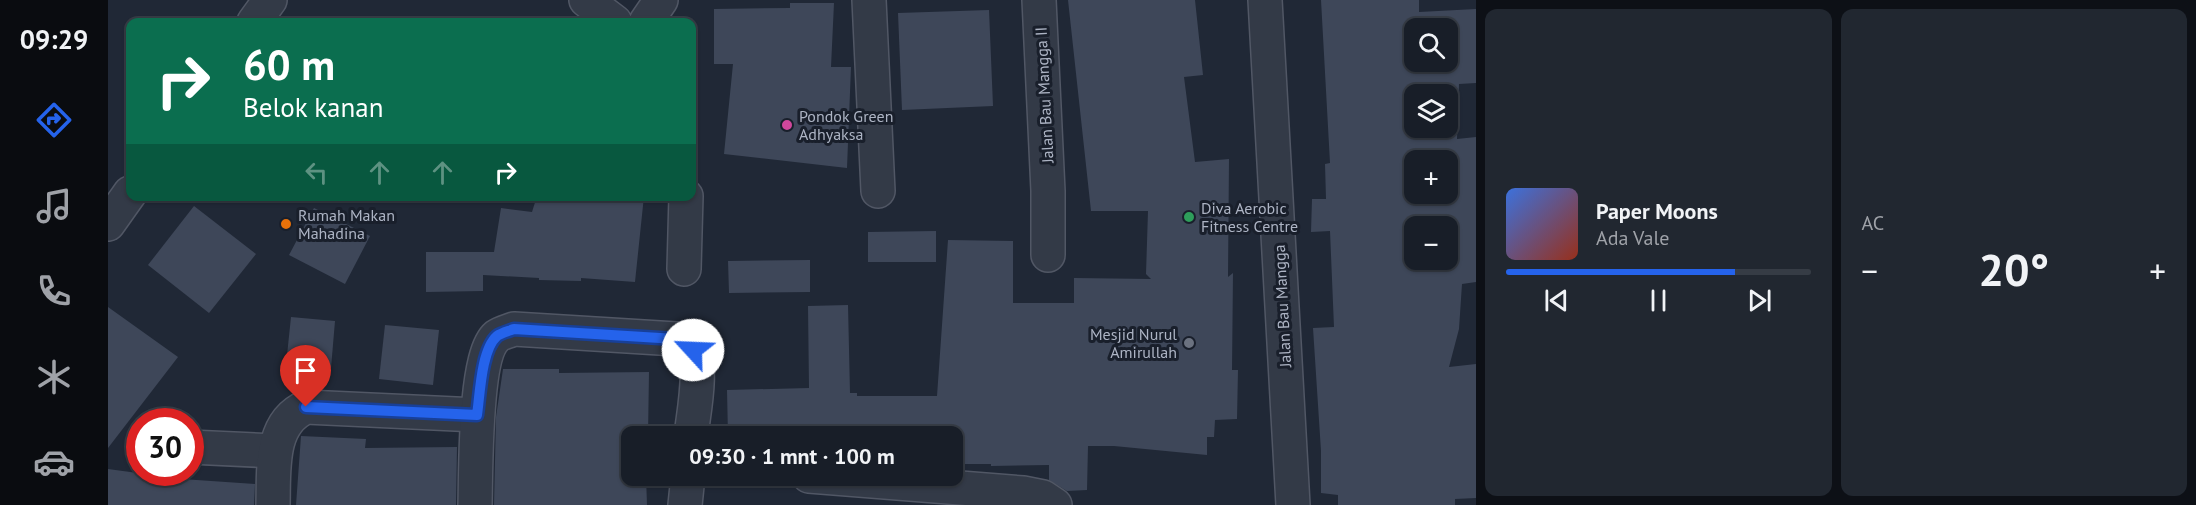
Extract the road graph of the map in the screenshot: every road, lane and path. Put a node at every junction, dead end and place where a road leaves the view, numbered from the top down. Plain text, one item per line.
1 (270, 0) edge
2 (586, 0) edge
3 (661, 0) edge
4 (869, 0) edge
5 (1039, 0) edge
6 (1265, 0) edge
7 (257, 18) edge
8 (610, 18) edge
9 (649, 18) edge
10 (878, 191) dead end
11 (126, 199) edge
12 (686, 201) edge
13 (108, 224) edge
14 (1048, 255) dead end
15 (684, 269) dead end
16 (477, 415) junction
17 (692, 426) edge
18 (204, 448) edge
19 (275, 451) junction
20 (687, 486) edge
21 (935, 486) edge
22 (273, 505) edge
23 (475, 505) edge
24 (685, 505) edge
25 (1055, 505) edge
26 (1293, 505) edge

1 - 7 street
2 - 8 street
3 - 9 street
4 - 10 street
5 - 14 street, Jalan Bau Mangga II
6 - 26 street, Jalan Bau Mangga
11 - 13 street
12 - 15 street
16 - 17 street
16 - 19 street
16 - 23 street
18 - 19 street
19 - 22 street
20 - 24 street
21 - 25 street

